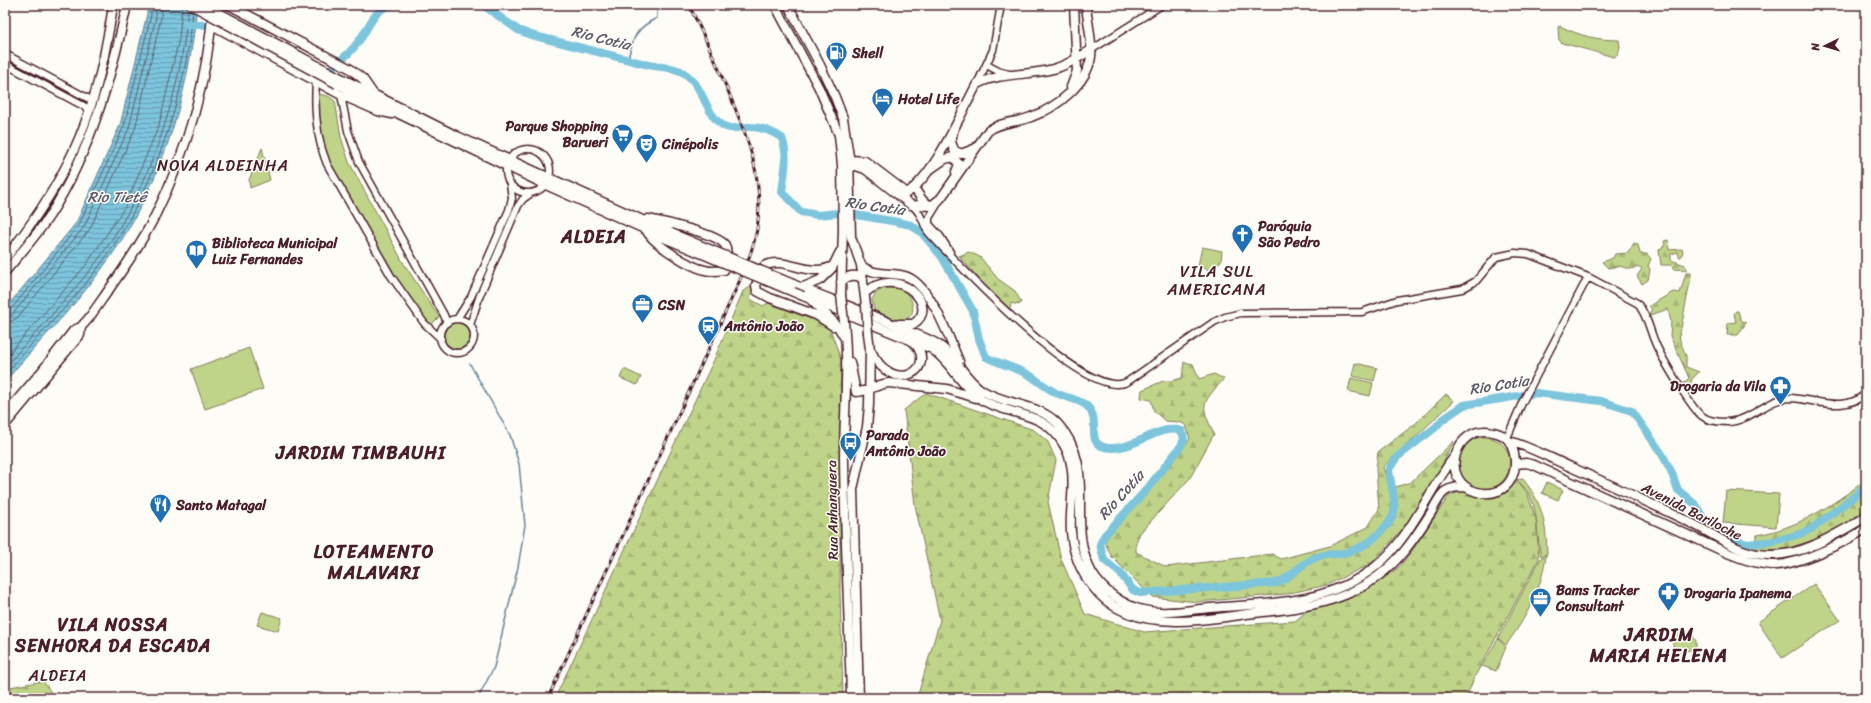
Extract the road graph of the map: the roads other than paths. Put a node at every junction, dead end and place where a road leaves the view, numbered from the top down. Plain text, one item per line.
1 (113, 5) edge
2 (127, 5) edge
3 (191, 5) edge
4 (206, 5) edge
5 (213, 5) edge
6 (229, 5) edge
7 (775, 5) edge
8 (788, 5) edge
9 (1001, 5) edge
10 (1074, 5) edge
11 (1086, 5) edge
12 (1162, 5) edge
13 (212, 25) junction
14 (223, 31) junction
15 (210, 38) junction
16 (1091, 50) junction
17 (5, 54) edge
18 (1076, 58) junction
19 (5, 64) edge
20 (987, 65) junction
21 (1016, 75) junction
22 (337, 80) junction
23 (316, 81) junction
24 (977, 84) junction
25 (341, 95) junction
26 (1066, 95) junction
27 (374, 96) junction
28 (94, 100) junction
29 (91, 110) junction
30 (402, 116) junction
31 (954, 126) junction
32 (86, 134) junction
33 (847, 139) junction
34 (974, 149) junction
35 (508, 162) junction
36 (846, 163) junction
37 (865, 165) junction
38 (930, 169) junction
39 (550, 177) junction
40 (510, 184) junction
41 (951, 184) junction
42 (546, 185) junction
43 (915, 191) junction
44 (530, 194) junction
45 (941, 198) junction
46 (912, 205) junction
47 (930, 206) junction
48 (634, 216) junction
49 (36, 217) junction
50 (44, 224) junction
51 (847, 229) junction
52 (646, 230) junction
53 (670, 236) junction
54 (843, 246) junction
55 (952, 258) junction
56 (5, 259) edge
57 (861, 265) junction
58 (833, 266) junction
59 (5, 272) edge
60 (1588, 277) junction
61 (863, 279) junction
62 (841, 282) junction
63 (801, 288) junction
64 (865, 293) junction
65 (806, 297) junction
66 (457, 319) junction
67 (889, 322) junction
68 (447, 323) junction
69 (470, 325) junction
70 (842, 326) junction
71 (81, 327) junction
72 (442, 328) junction
73 (430, 330) junction
74 (441, 338) junction
75 (910, 339) junction
76 (847, 344) junction
77 (870, 350) junction
78 (965, 376) junction
79 (869, 390) junction
80 (856, 392) junction
81 (1866, 393) edge
82 (982, 400) junction
83 (869, 405) junction
84 (5, 414) edge
85 (5, 425) edge
86 (1508, 439) junction
87 (1454, 457) junction
88 (1516, 464) junction
89 (1466, 487) junction
90 (1866, 517) edge
91 (1864, 530) edge
92 (851, 698) edge
93 (859, 698) edge

1 - 28 main road
2 - 32 main road
3 - 22 main road, bridge
4 - 22 main road, bridge
5 - 13 main road
6 - 27 main road
7 - 36 main road
8 - 33 main road
9 - 20 street
10 - 18 main road
11 - 16 main road
12 - 16 street
13 - 14 main road
13 - 15 main road
14 - 15 main road
14 - 23 main road
15 - 71 main road
16 - 18 main road
16 - 26 main road
17 - 28 street
18 - 21 main road
18 - 26 main road
19 - 29 street
20 - 21 street
20 - 24 street
21 - 24 main road
22 - 27 main road
22 - 30 main road
23 - 25 main road
23 - 73 street
24 - 31 main road
25 - 30 main road
25 - 68 street
26 - 34 main road
27 - 35 main road
28 - 29 main road
29 - 32 main road
30 - 35 main road
31 - 34 main road
31 - 38 main road
32 - 49 main road
32 - 50 main road
33 - 36 main road
33 - 37 main road
34 - 41 main road
35 - 39 main road
35 - 39 street
35 - 40 street
35 - 42 main road
36 - 37 main road
36 - 51 main road
37 - 43 main road
37 - 46 main road
38 - 41 main road
38 - 43 main road
39 - 42 street
39 - 48 main road
40 - 44 street
40 - 66 street
41 - 45 main road
42 - 44 street
42 - 52 main road
43 - 46 main road
43 - 47 main road
44 - 69 street
45 - 47 main road
45 - 55 street
46 - 47 main road
46 - 55 street
48 - 52 main road
48 - 53 main road
49 - 50 main road
49 - 56 main road
50 - 59 main road
51 - 54 main road, Rua Anhanguera
51 - 57 main road, Rua Anhanguera
52 - 53 main road
53 - 63 main road, bridge
53 - 65 main road, bridge
54 - 58 main road
54 - 62 main road, Rua Anhanguera
55 - 60 street
57 - 61 main road, Rua Anhanguera
57 - 78 main road
58 - 63 main road
58 - 70 main road
60 - 81 street
60 - 86 street
61 - 62 main road
61 - 64 main road, Rua Anhanguera
62 - 70 main road, Rua Anhanguera, bridge
63 - 67 main road
64 - 67 main road
64 - 77 main road, Rua Anhanguera, bridge
65 - 70 main road
65 - 75 main road
66 - 68 street
66 - 69 street
67 - 78 main road
68 - 72 street
69 - 74 street
70 - 76 main road, Rua Anhanguera
71 - 84 main road
71 - 85 main road
72 - 73 street
72 - 74 street
73 - 74 street
75 - 77 main road
75 - 82 main road
76 - 80 main road
76 - 92 main road, Rua Anhanguera
77 - 79 main road, Rua Anhanguera
78 - 87 main road
79 - 80 main road
79 - 82 main road
79 - 83 main road, Rua Anhanguera
80 - 83 main road
82 - 89 main road
83 - 93 main road, Rua Anhanguera
86 - 87 main road
86 - 88 main road
86 - 90 main road, Avenida Bariloche
87 - 89 main road
88 - 89 main road
88 - 91 main road, Avenida Bariloche

